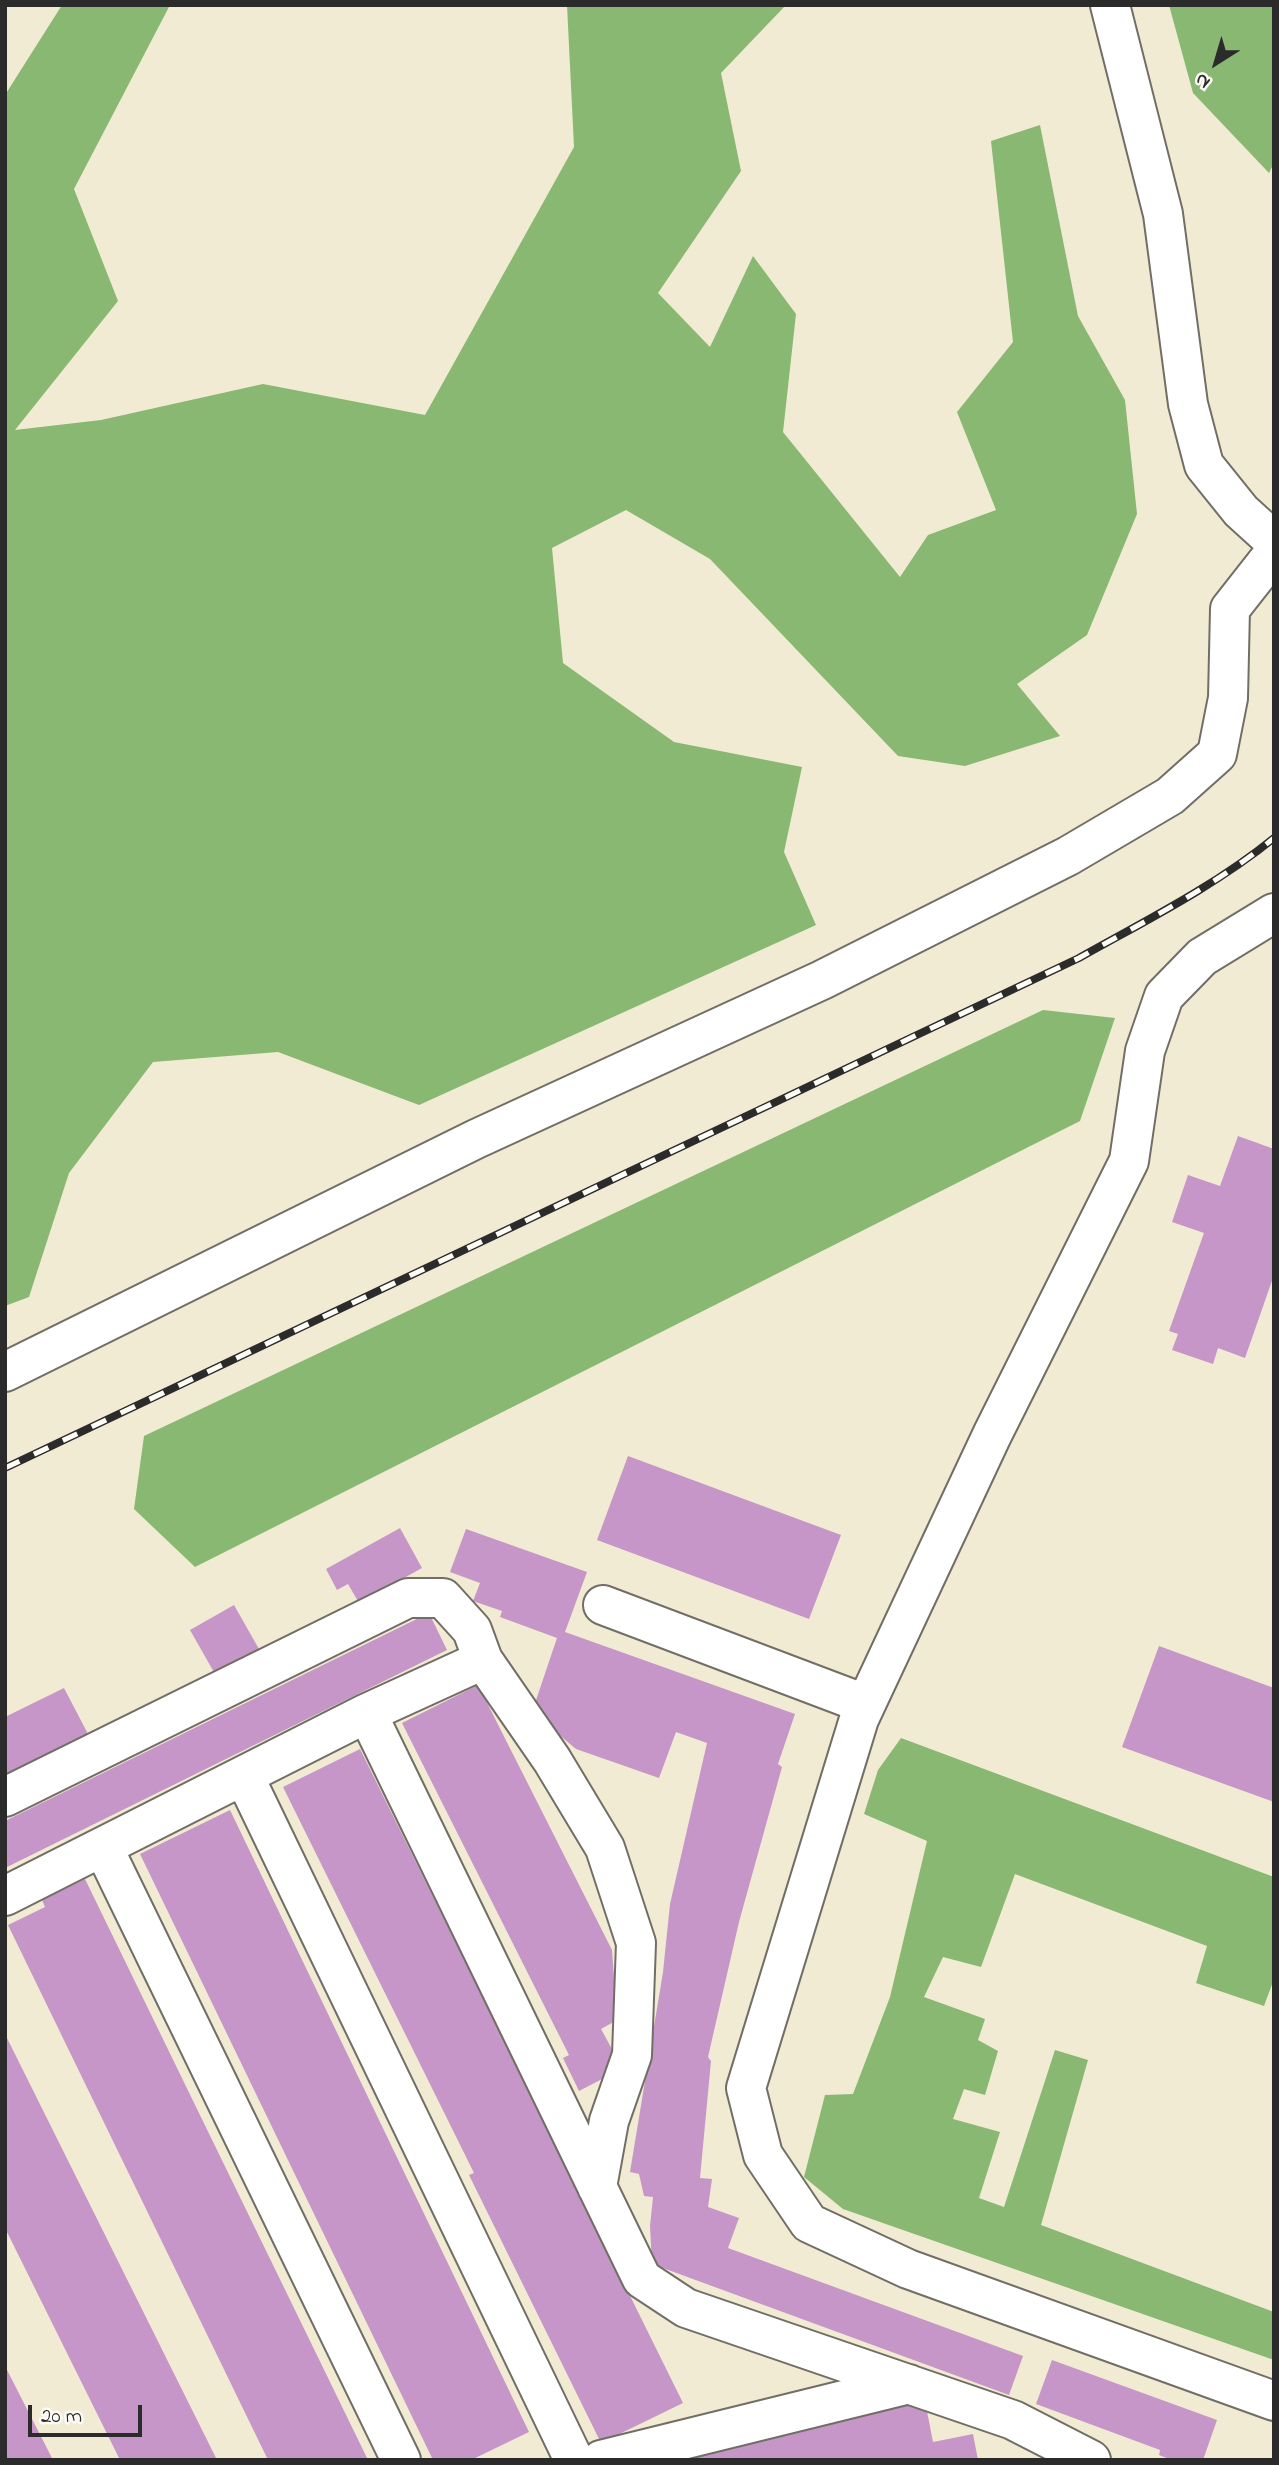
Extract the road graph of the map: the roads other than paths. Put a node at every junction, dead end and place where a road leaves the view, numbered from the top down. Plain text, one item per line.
1 (1110, 5) edge
2 (1274, 541) edge
3 (1274, 553) edge
4 (1274, 913) edge
5 (5, 1372) edge
6 (603, 1605) dead end
7 (483, 1660) junction
8 (865, 1704) junction
9 (367, 1713) junction
10 (244, 1776) junction
11 (5, 1797) edge
12 (103, 1847) junction
13 (5, 1896) edge
14 (597, 2187) junction
15 (909, 2384) junction
16 (1274, 2401) edge
17 (401, 2460) edge
18 (574, 2460) edge
19 (601, 2460) edge
20 (1091, 2460) edge

1 - 2 street
3 - 5 street
4 - 8 street
6 - 8 street
7 - 9 street
7 - 11 street
7 - 14 street
8 - 16 street
9 - 10 street
9 - 14 street
10 - 12 street
10 - 18 street
12 - 13 street
12 - 17 street
14 - 15 street
15 - 19 street
15 - 20 street

